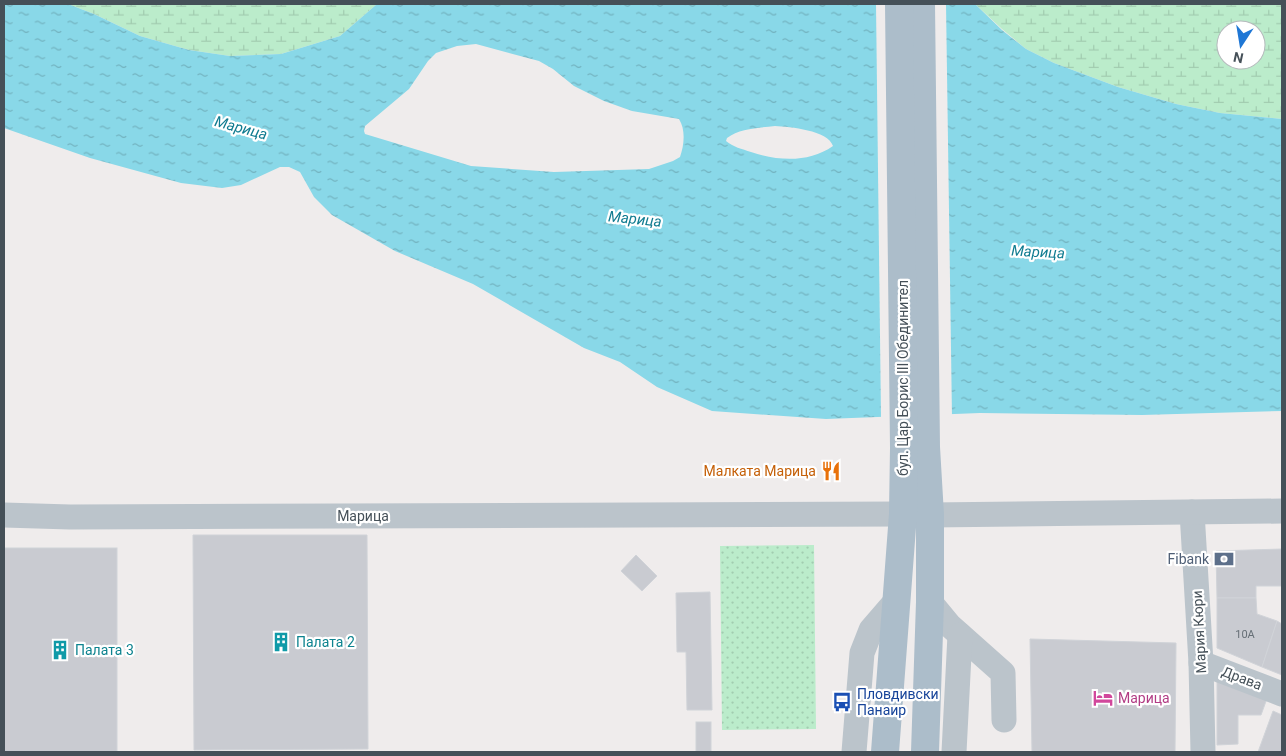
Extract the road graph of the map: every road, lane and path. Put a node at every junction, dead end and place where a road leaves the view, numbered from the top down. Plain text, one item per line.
1 (899, 4) edge
2 (921, 4) edge
3 (915, 448) junction
4 (1282, 511) edge
5 (1192, 512) junction
6 (903, 514) junction
7 (930, 514) junction
8 (4, 516) edge
9 (896, 601) junction
10 (930, 602) junction
11 (960, 635) junction
12 (1201, 663) junction
13 (1282, 694) edge
14 (1004, 720) dead end
15 (854, 752) edge
16 (885, 752) edge
17 (925, 752) edge
18 (954, 752) edge
19 (1202, 752) edge

1 - 3 main road, бул. Цар Борис III Обединител
2 - 3 main road, бул. Цар Борис III Обединител
3 - 6 main road, бул. Цар Борис III Обединител
3 - 7 main road, бул. Цар Борис III Обединител
4 - 5 street
5 - 7 street
5 - 12 street, Мария Кюри
6 - 8 street, Марица
6 - 9 main road, бул. Цар Борис III Обединител
7 - 10 main road, бул. Цар Борис III Обединител
9 - 15 street
9 - 16 main road, бул. Цар Борис III Обединител
10 - 11 street
10 - 17 main road, бул. Цар Борис III Обединител
11 - 14 street
11 - 18 street
12 - 13 street, Драва
12 - 19 street, Мария Кюри

